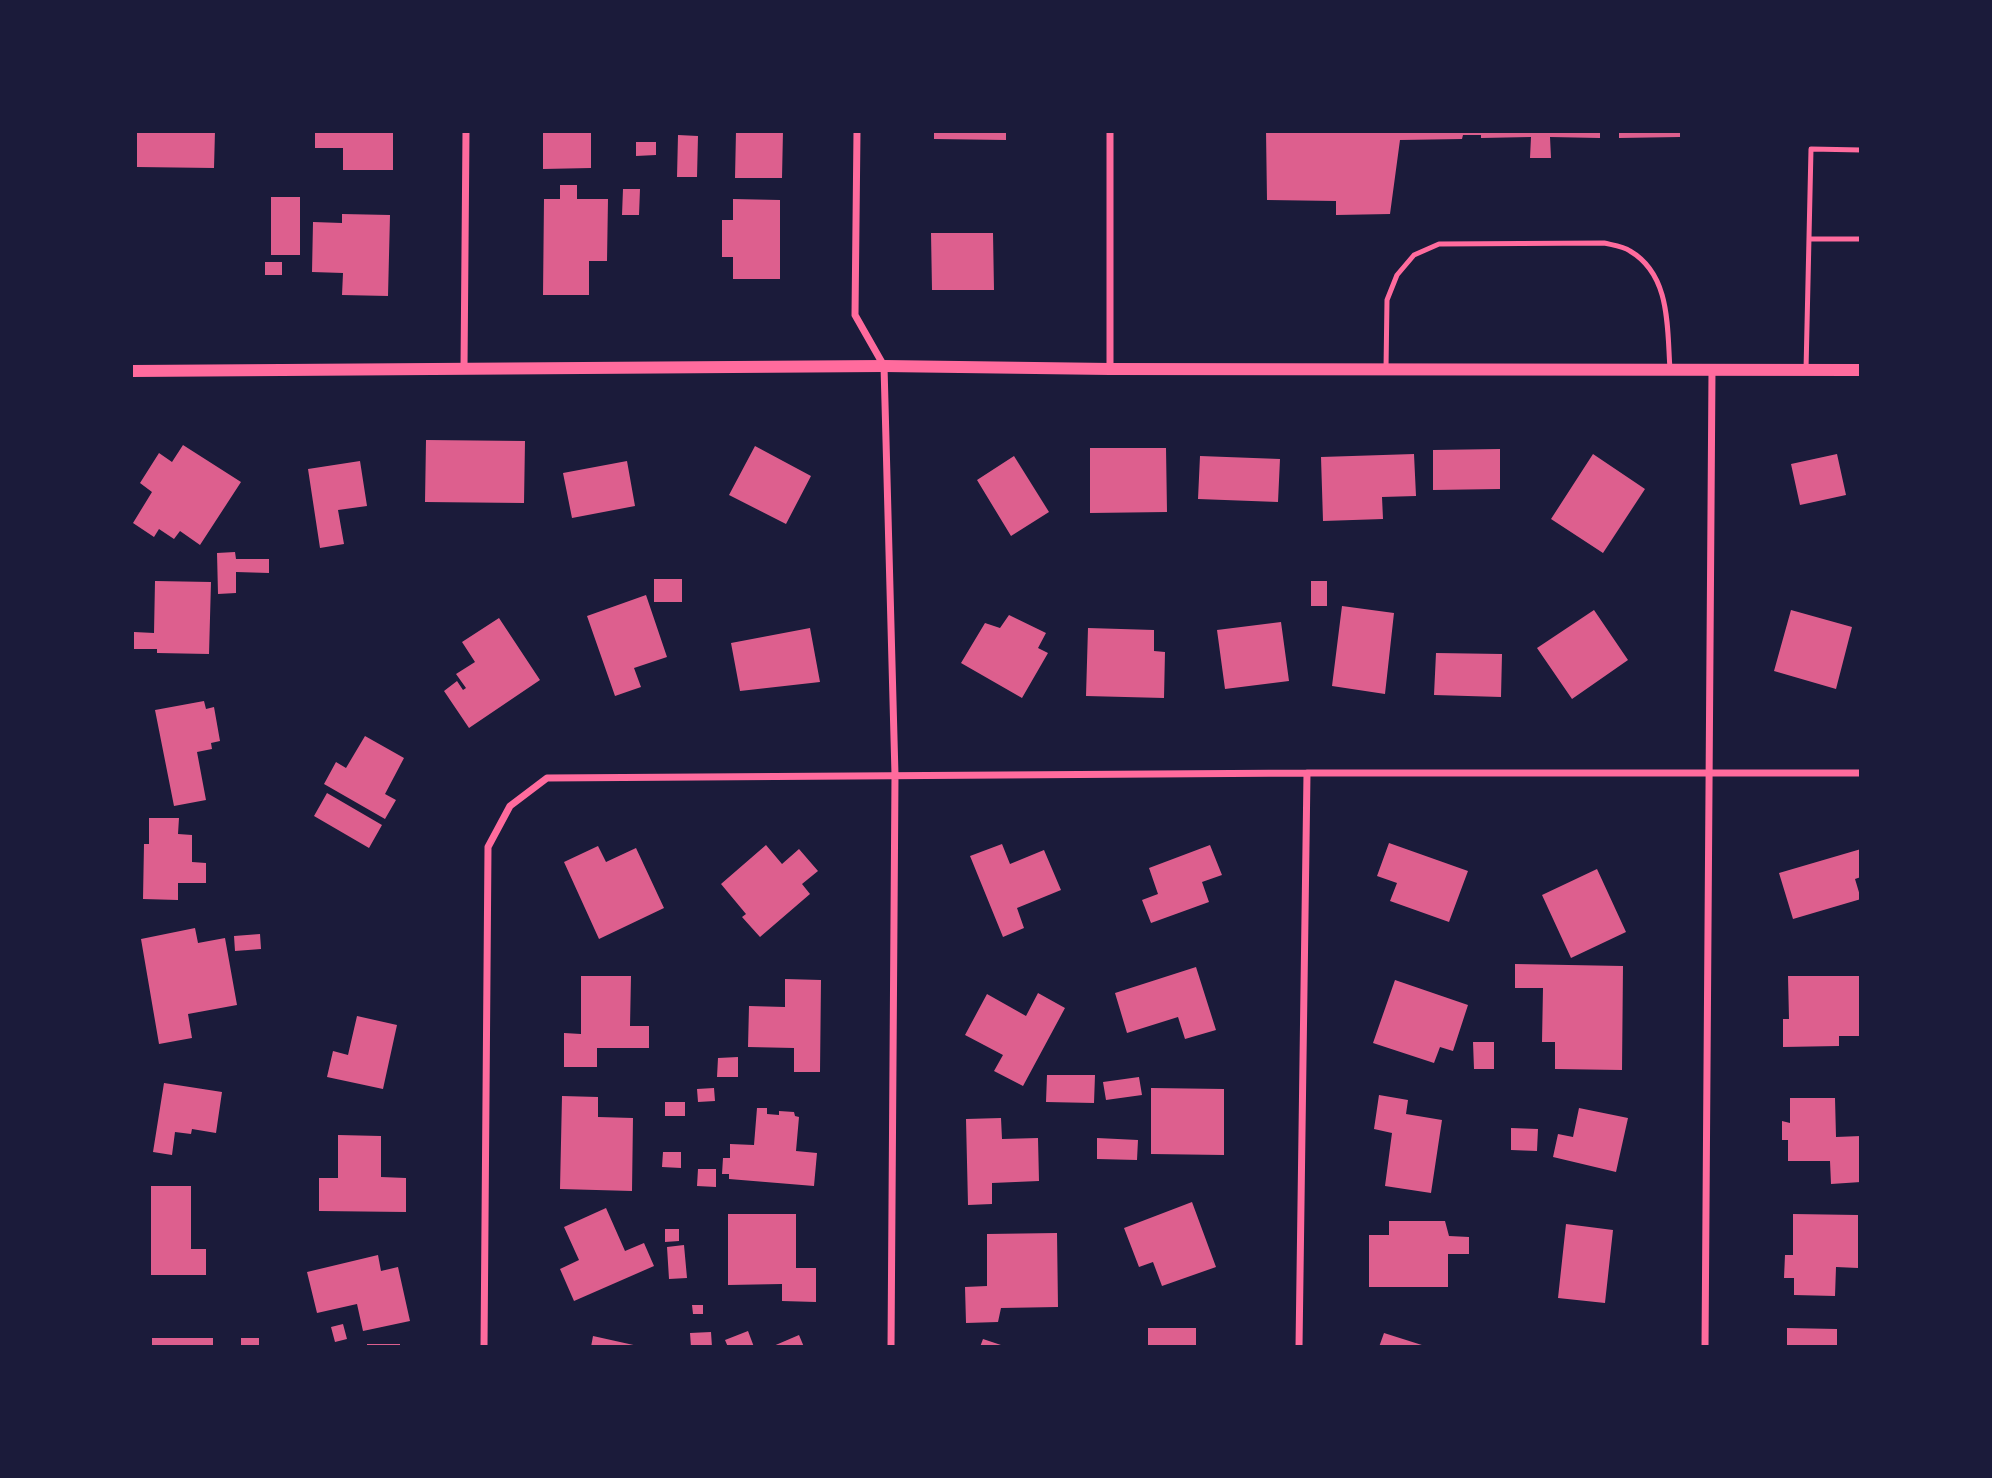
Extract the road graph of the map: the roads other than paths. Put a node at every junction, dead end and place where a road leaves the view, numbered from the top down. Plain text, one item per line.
1 (466, 131) edge
2 (857, 131) edge
3 (1110, 131) edge
4 (1861, 150) edge
5 (1809, 239) junction
6 (1861, 239) edge
7 (884, 366) junction
8 (464, 368) junction
9 (1110, 369) junction
10 (1386, 369) junction
11 (1670, 369) junction
12 (1712, 369) junction
13 (1806, 370) junction
14 (1861, 370) edge
15 (131, 371) edge
16 (1307, 773) junction
17 (1708, 773) junction
18 (1861, 773) edge
19 (895, 775) junction
20 (484, 1347) edge
21 (891, 1347) edge
22 (1299, 1347) edge
23 (1705, 1347) edge

1 - 8 street
2 - 7 street
3 - 9 street
4 - 5 lane
5 - 6 lane
5 - 13 lane
7 - 8 street
7 - 9 street
7 - 19 street
8 - 15 street
9 - 10 street
10 - 11 street
10 - 11 lane
11 - 12 street
12 - 13 street
12 - 17 street
13 - 14 street
16 - 17 street
16 - 19 street
16 - 22 street
17 - 18 street
17 - 23 street
19 - 20 street
19 - 21 street

